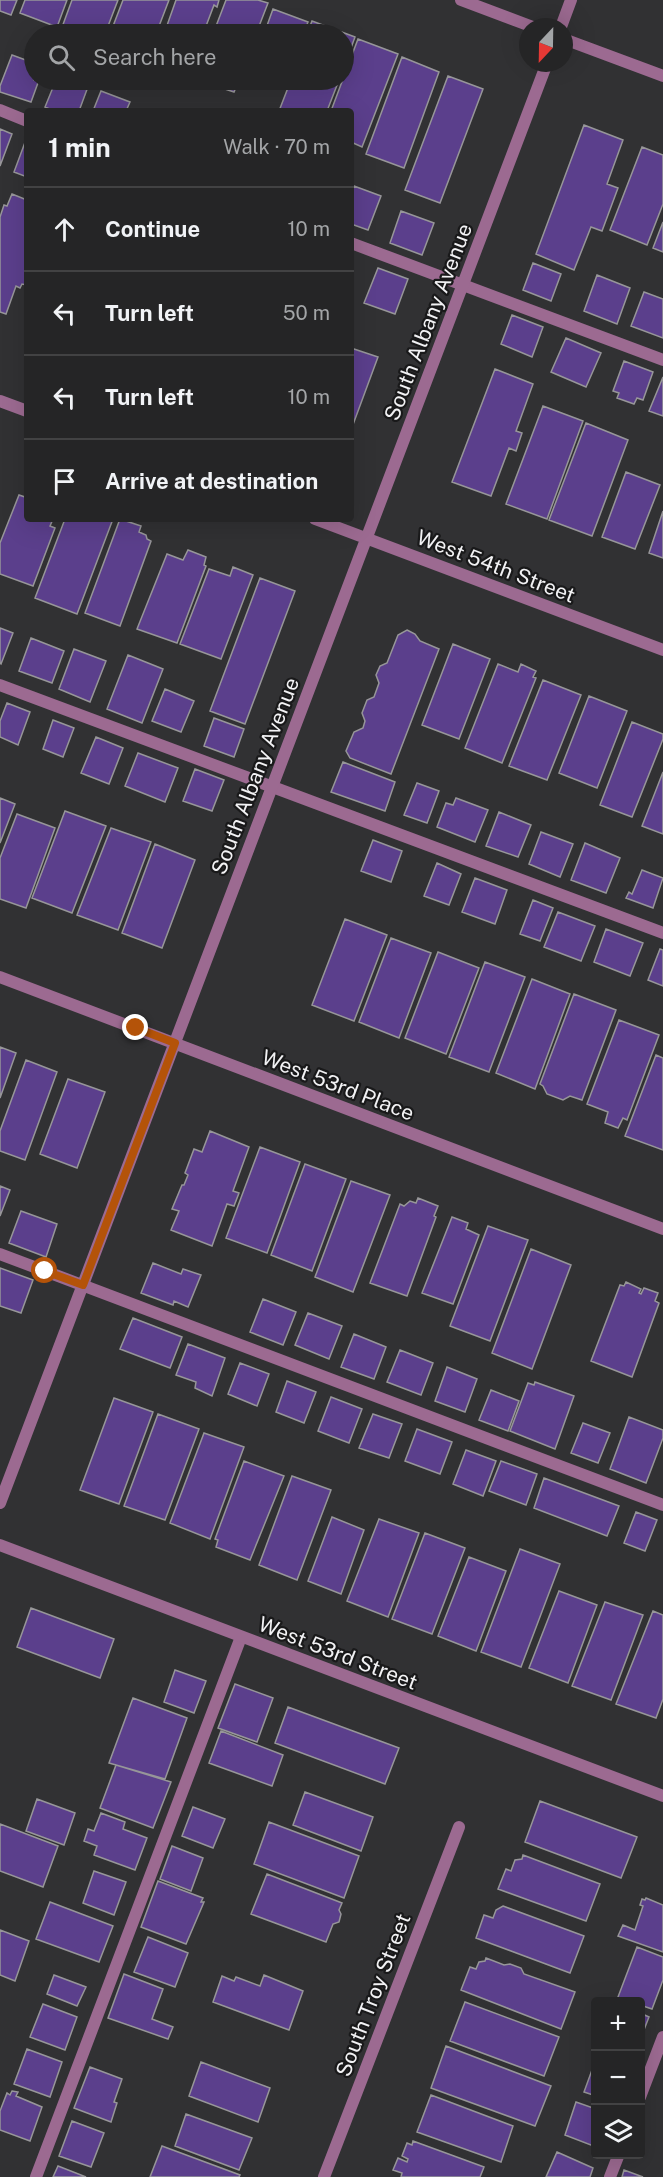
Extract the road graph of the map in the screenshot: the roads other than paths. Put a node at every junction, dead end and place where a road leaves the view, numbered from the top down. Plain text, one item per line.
1 (461, 0) edge
2 (571, 0) edge
3 (564, 18) edge
4 (519, 22) edge
5 (573, 42) edge
6 (544, 72) edge
7 (663, 76) edge
8 (0, 111) edge
9 (24, 120) edge
10 (354, 244) edge
11 (463, 285) junction
12 (663, 360) edge
13 (0, 401) edge
14 (24, 410) edge
15 (323, 522) edge
16 (366, 538) junction
17 (663, 650) edge
18 (0, 685) edge
19 (272, 787) junction
20 (663, 933) edge
21 (0, 977) edge
22 (175, 1043) junction
23 (663, 1229) edge
24 (0, 1254) edge
25 (83, 1285) junction
26 (0, 1503) edge
27 (663, 1505) edge
28 (0, 1545) edge
29 (241, 1637) junction
30 (663, 1796) edge
31 (459, 1827) dead end
32 (663, 2037) edge
33 (645, 2084) edge
34 (617, 2159) edge
35 (36, 2177) edge
36 (324, 2177) edge
37 (610, 2177) edge

1 - 4 street
2 - 3 street
5 - 7 street
6 - 11 street, South Albany Avenue
8 - 9 street
10 - 11 street
11 - 12 street
11 - 16 street, South Albany Avenue
13 - 14 street
15 - 16 street, West 54th Street
16 - 17 street, West 54th Street
16 - 19 street, South Albany Avenue
18 - 19 street
19 - 20 street
19 - 22 street, South Albany Avenue
21 - 22 street, West 53rd Place
22 - 23 street, West 53rd Place
22 - 25 street, South Albany Avenue
24 - 25 street
25 - 26 street, South Albany Avenue
25 - 27 street
28 - 29 street, West 53rd Street
29 - 30 street, West 53rd Street
29 - 35 street
31 - 36 street, South Troy Street
32 - 33 street
34 - 37 street

